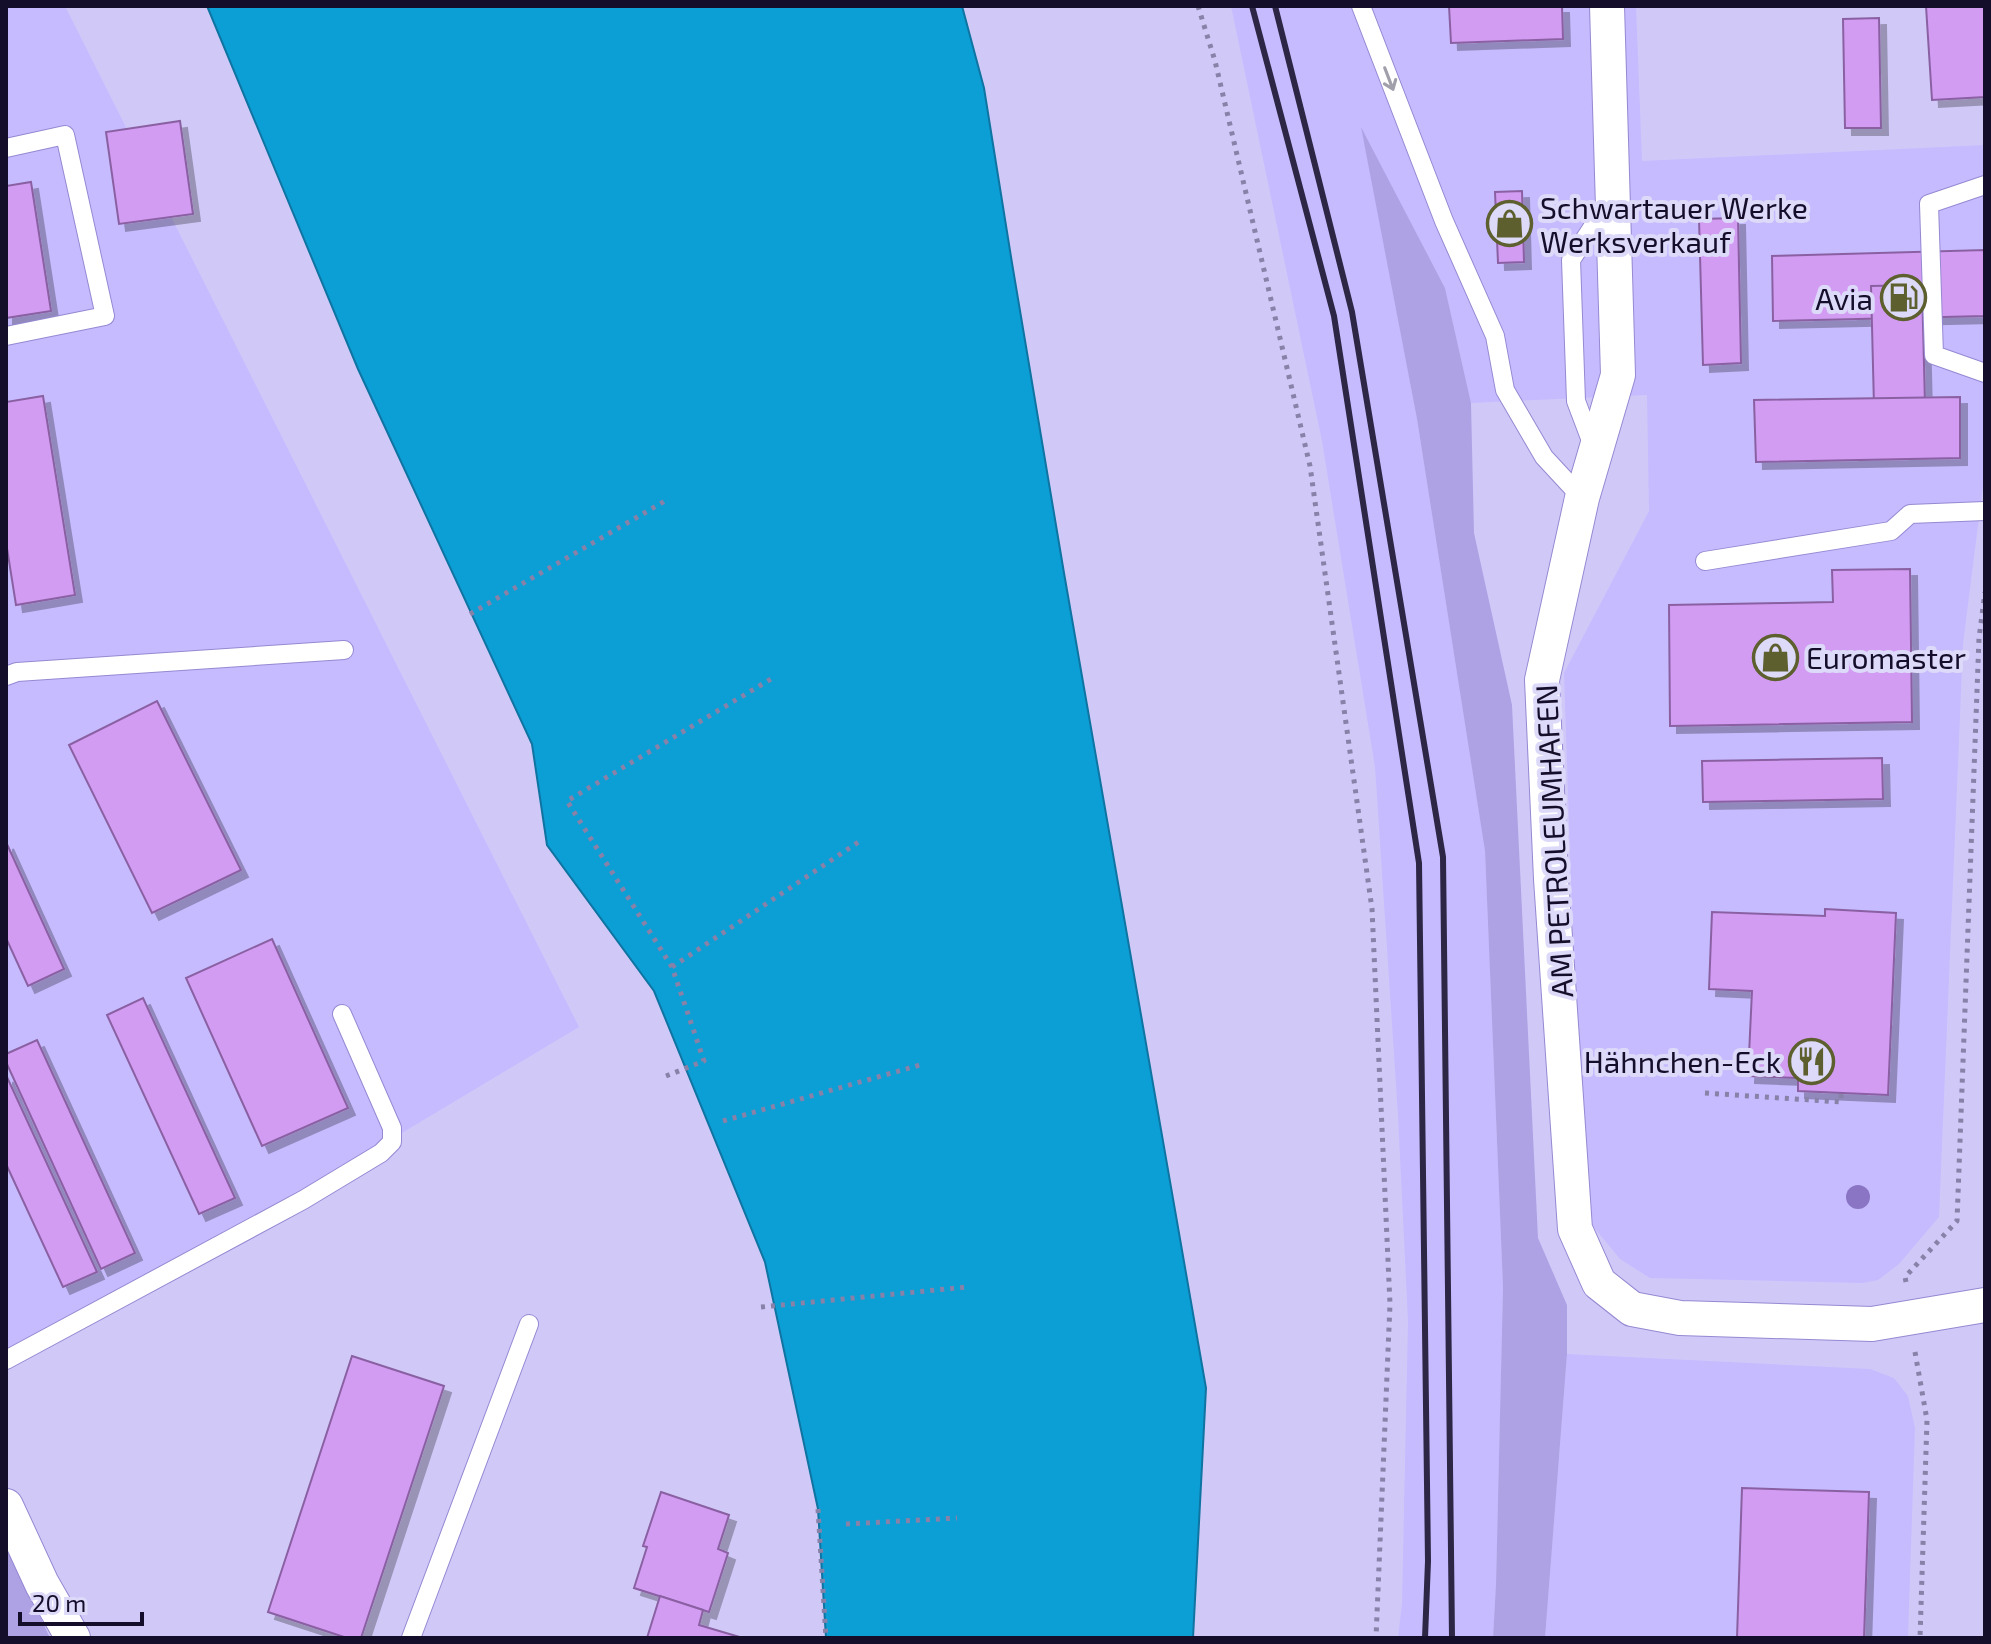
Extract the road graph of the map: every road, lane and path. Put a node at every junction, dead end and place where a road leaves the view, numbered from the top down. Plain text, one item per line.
1 (1198, 6) edge
2 (1361, 6) edge
3 (1607, 6) edge
4 (6, 148) edge
5 (1985, 185) edge
6 (6, 336) edge
7 (1985, 373) edge
8 (1582, 498) junction
9 (665, 501) dead end
10 (1985, 511) edge
11 (1705, 561) dead end
12 (1985, 592) edge
13 (470, 614) dead end
14 (344, 650) dead end
15 (6, 676) edge
16 (771, 679) dead end
17 (863, 839) dead end
18 (672, 967) junction
19 (342, 1014) dead end
20 (920, 1065) dead end
21 (666, 1076) dead end
22 (1841, 1092) dead end
23 (1705, 1093) dead end
24 (723, 1121) dead end
25 (967, 1287) dead end
26 (1985, 1305) edge
27 (761, 1307) dead end
28 (1910, 1319) junction
29 (529, 1324) dead end
30 (6, 1360) edge
31 (6, 1506) edge
32 (818, 1509) dead end
33 (957, 1518) dead end
34 (846, 1524) dead end
35 (73, 1638) edge
36 (411, 1638) edge
37 (826, 1638) edge
38 (1376, 1638) edge
39 (1920, 1638) edge

1 - 38 path
2 -> 8 lane
3 - 8 street, AM PETROLEUMHAFEN
4 - 6 lane
5 - 7 lane
8 - 28 street, AM PETROLEUMHAFEN
9 - 13 path
10 - 11 lane
12 - 28 path
14 - 15 lane
16 - 18 path
17 - 18 path
18 - 21 path
19 - 30 lane
20 - 24 path
22 - 23 path
25 - 27 path
26 - 28 street, AM PETROLEUMHAFEN
28 - 39 path
29 - 36 lane
31 - 35 street
32 - 37 path
33 - 34 path

